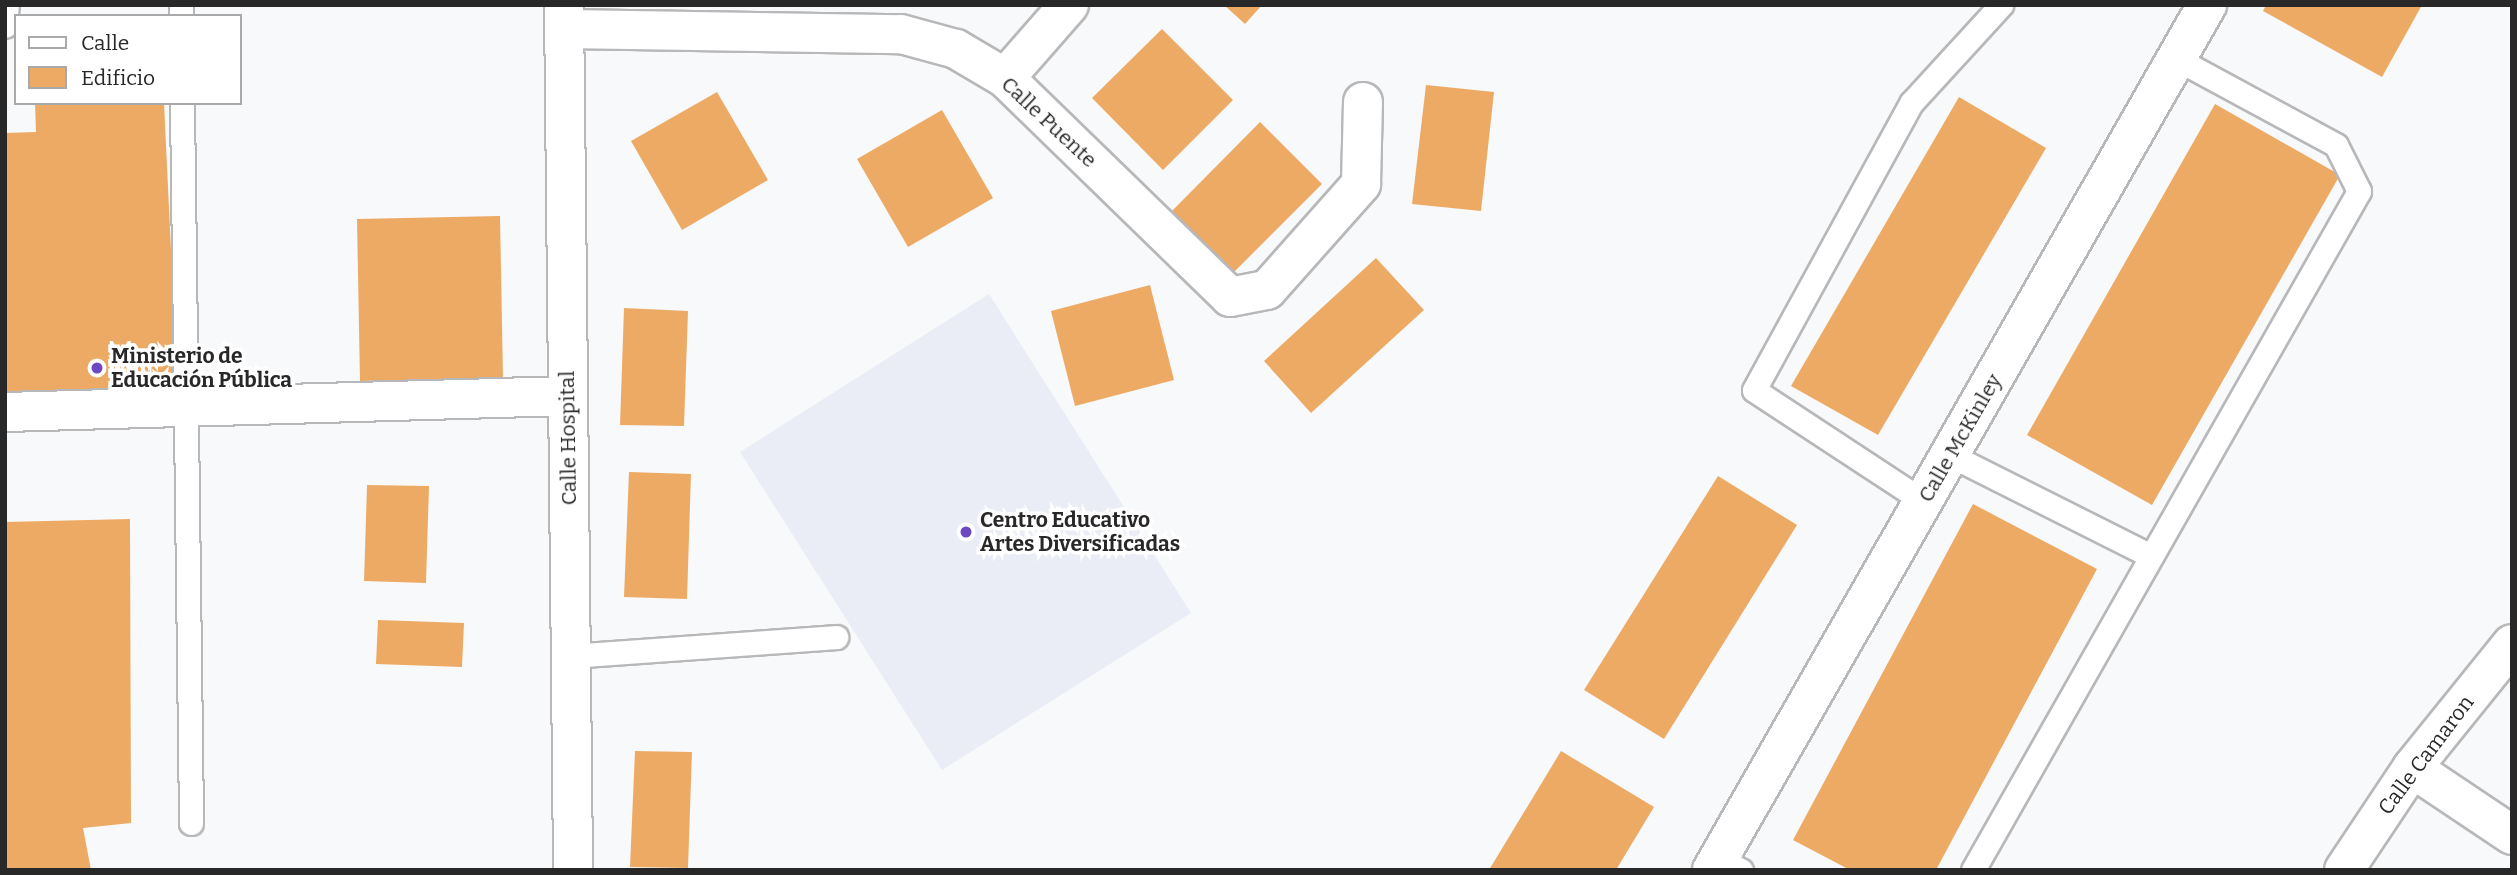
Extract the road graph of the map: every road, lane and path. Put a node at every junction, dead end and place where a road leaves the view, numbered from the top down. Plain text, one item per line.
1 (8, 5) edge
2 (1069, 5) edge
3 (2001, 5) edge
4 (2207, 5) edge
5 (564, 17) edge
6 (5, 26) edge
7 (2176, 59) junction
8 (1005, 78) junction
9 (1363, 102) dead end
10 (182, 105) edge
11 (567, 396) junction
12 (186, 405) junction
13 (5, 412) edge
14 (1950, 455) junction
15 (1923, 501) junction
16 (2151, 556) junction
17 (836, 637) dead end
18 (2512, 644) edge
19 (571, 656) junction
20 (2412, 768) junction
21 (191, 823) dead end
22 (2512, 835) edge
23 (1724, 866) edge
24 (573, 870) edge
25 (1973, 870) edge
26 (2344, 870) edge

1 - 6 lane
2 - 8 street
3 - 15 lane
4 - 7 street, Calle McKinley
5 - 8 street, Calle Puente
5 - 11 street, Calle Hospital
7 - 14 street, Calle McKinley
7 - 16 lane
8 - 9 street, Calle Puente
10 - 12 lane
11 - 12 street
11 - 19 street, Calle Hospital
12 - 13 street
12 - 21 lane
14 - 15 street, Calle McKinley
14 - 16 lane
15 - 23 street, Calle McKinley
16 - 25 lane
17 - 19 lane
18 - 20 street, Calle Camaron
19 - 24 street, Calle Hospital
20 - 22 street
20 - 26 street, Calle Camaron

